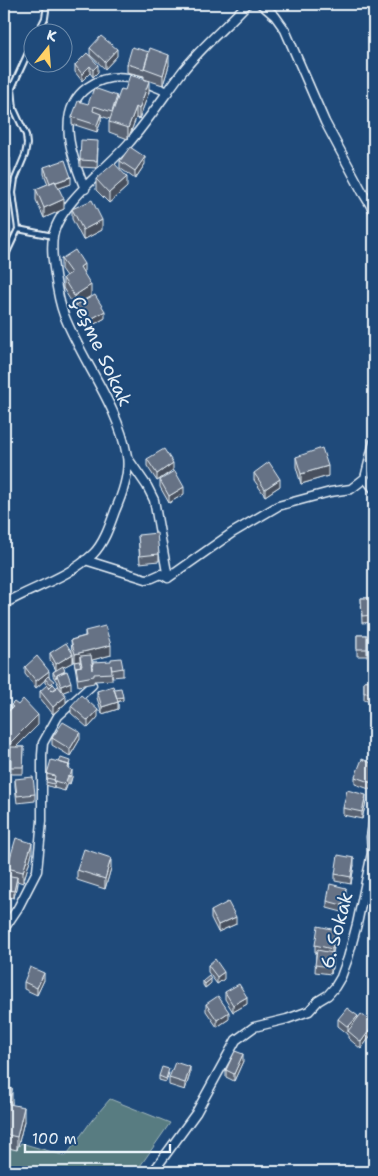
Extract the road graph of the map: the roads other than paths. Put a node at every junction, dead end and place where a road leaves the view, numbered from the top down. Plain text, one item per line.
1 (47, 4) edge
2 (248, 4) edge
3 (261, 4) edge
4 (43, 22) edge
5 (22, 66) edge
6 (168, 92) junction
7 (84, 189) junction
8 (374, 212) edge
9 (18, 229) junction
10 (53, 236) junction
11 (4, 259) edge
12 (374, 442) edge
13 (127, 457) junction
14 (364, 478) junction
15 (374, 489) edge
16 (85, 560) junction
17 (168, 578) junction
18 (4, 604) edge
19 (92, 686) dead end
20 (374, 819) edge
21 (373, 852) edge
22 (4, 929) edge
23 (153, 1172) edge

1 - 4 lane
2 - 6 street, Çeşme Sokak
3 - 8 street
5 - 9 lane
6 - 7 street, Çeşme Sokak
6 - 7 street
7 - 10 street, Çeşme Sokak
9 - 10 lane
9 - 11 lane
10 - 13 street, Çeşme Sokak
12 - 14 street
13 - 16 street, Çeşme Sokak
13 - 17 street
14 - 15 street
14 - 17 street
16 - 17 street
16 - 18 street, Çeşme Sokak
19 - 22 street
20 - 21 street, 6. Sokak
21 - 23 street, 6. Sokak

